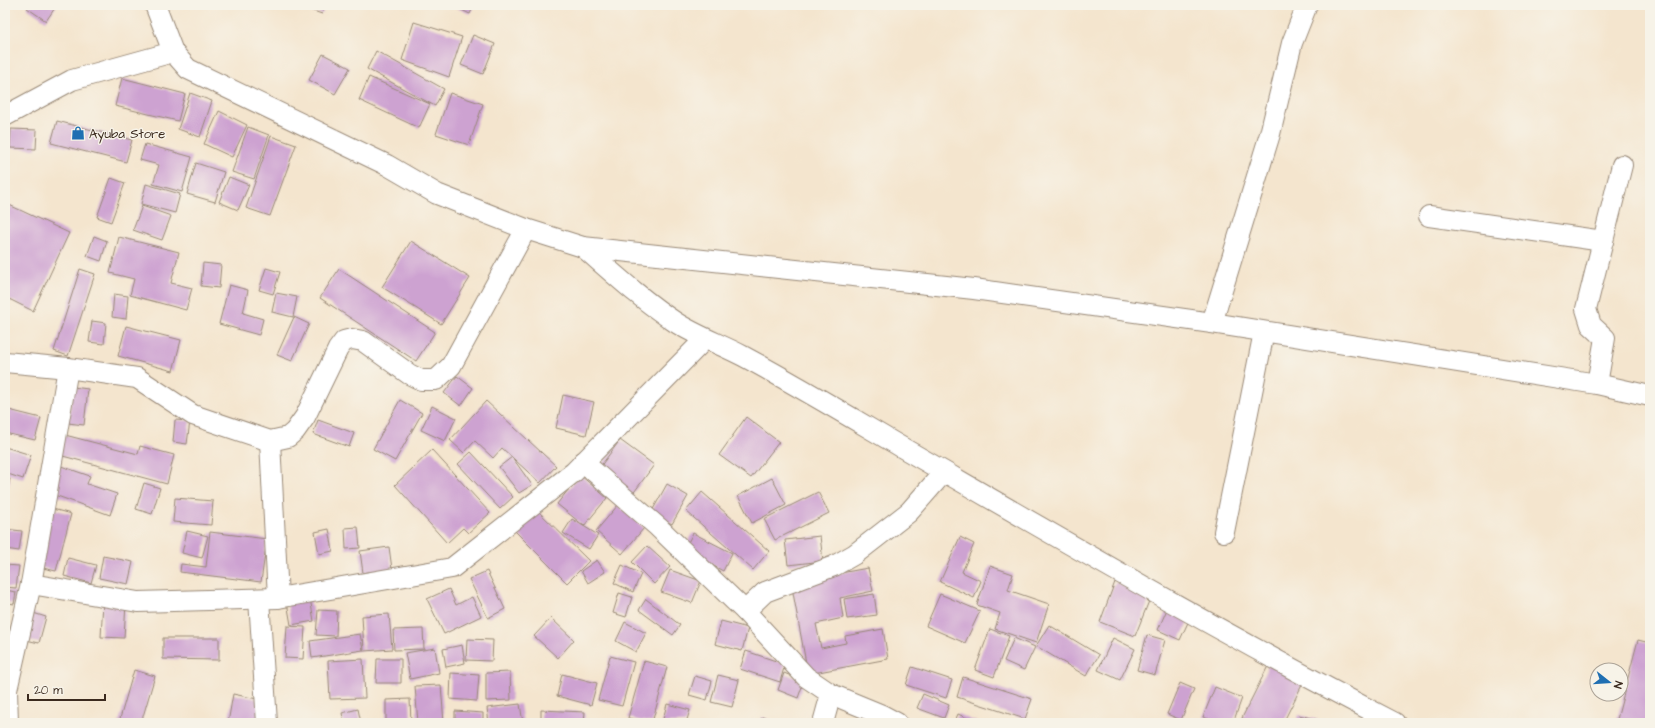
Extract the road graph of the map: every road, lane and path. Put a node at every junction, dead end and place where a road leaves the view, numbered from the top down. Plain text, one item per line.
1 (155, 5) edge
2 (1307, 5) edge
3 (172, 52) junction
4 (5, 116) edge
5 (1622, 165) dead end
6 (1429, 216) dead end
7 (526, 229) junction
8 (1603, 241) junction
9 (583, 248) junction
10 (1212, 323) junction
11 (1264, 332) junction
12 (705, 339) junction
13 (5, 362) edge
14 (68, 368) junction
15 (1597, 384) junction
16 (1650, 396) edge
17 (270, 441) junction
18 (583, 462) junction
19 (944, 472) junction
20 (1224, 532) dead end
21 (31, 584) junction
22 (269, 599) junction
23 (744, 611) junction
24 (831, 694) junction
25 (8, 723) edge
26 (267, 723) edge
27 (823, 723) edge
28 (897, 723) edge
29 (1395, 723) edge

1 - 3 street
2 - 10 street
3 - 4 street
3 - 7 street
5 - 8 street
6 - 8 street
7 - 9 street
7 - 17 street
8 - 15 street
9 - 10 street
9 - 12 street
10 - 11 street
11 - 15 street
11 - 20 street
12 - 18 street
12 - 19 street
13 - 14 street
14 - 17 street
14 - 21 street
15 - 16 street
17 - 22 street
18 - 22 street
18 - 23 street
19 - 23 street
19 - 29 street
21 - 22 street
21 - 25 street
22 - 26 street
23 - 24 street
24 - 27 street
24 - 28 street

